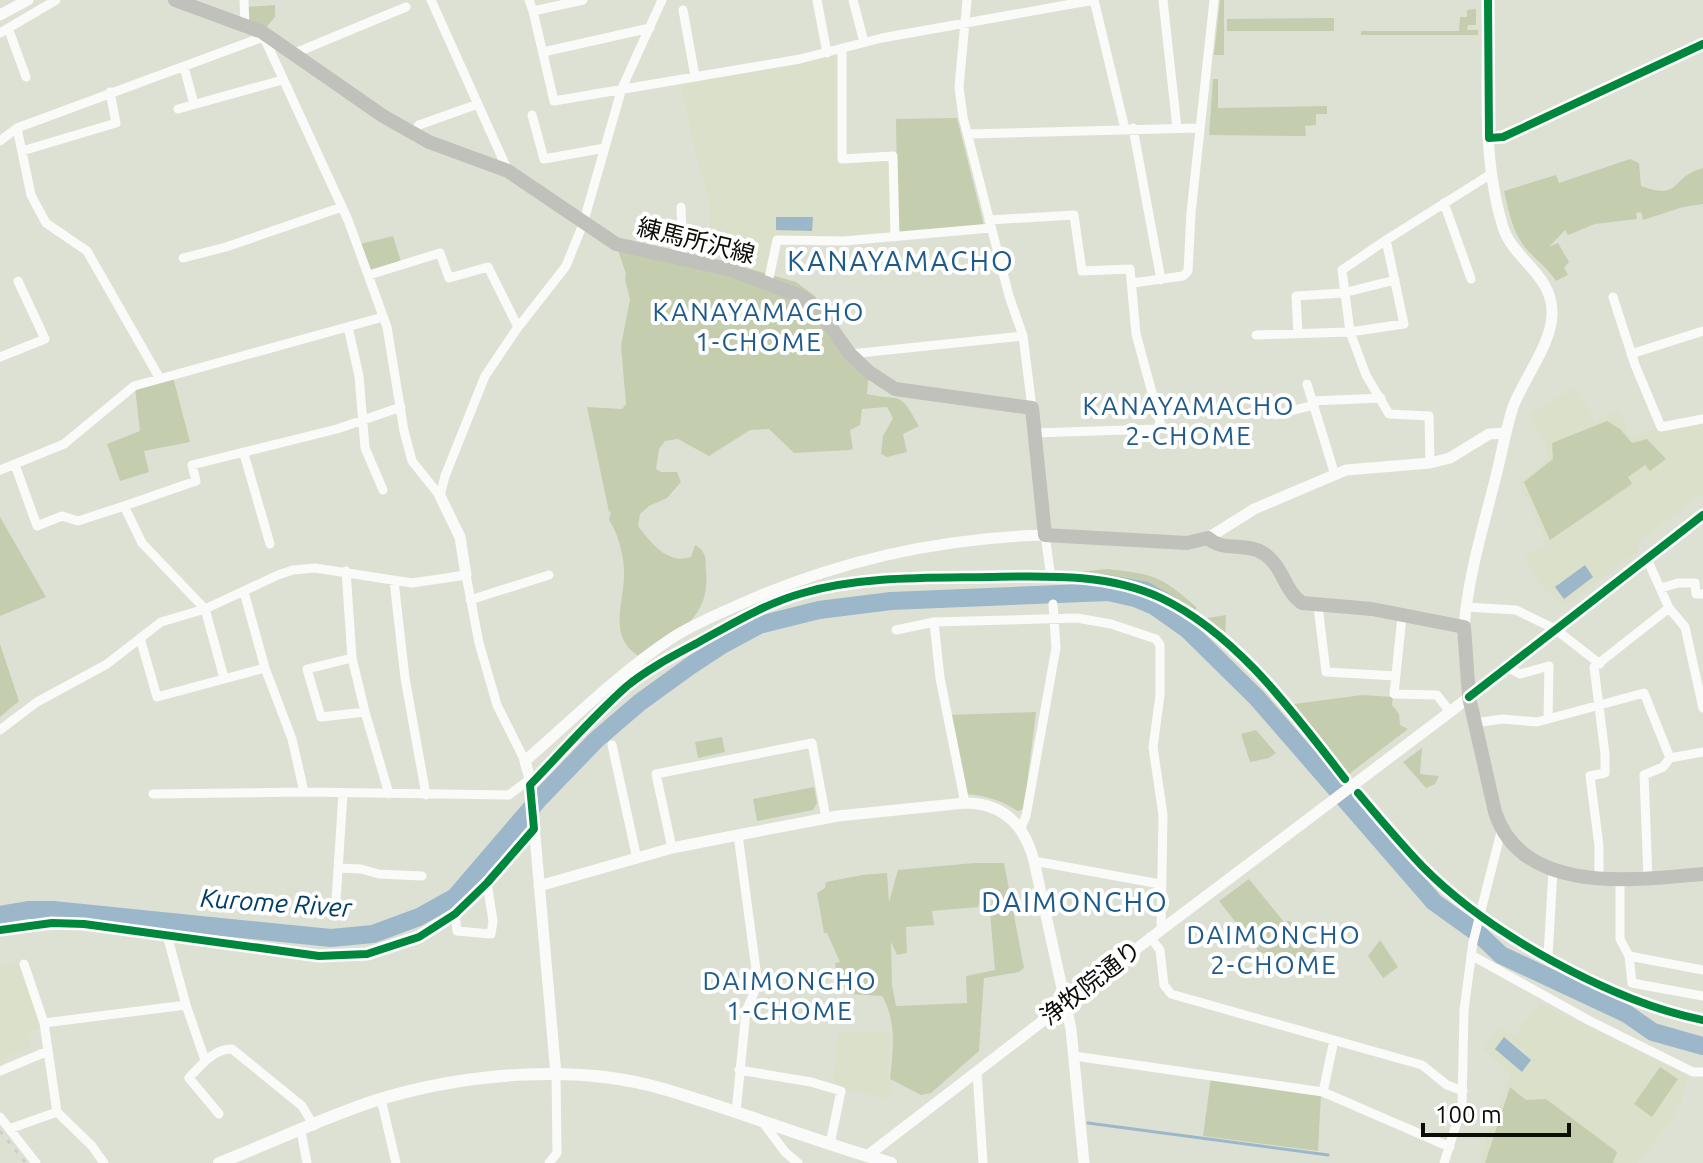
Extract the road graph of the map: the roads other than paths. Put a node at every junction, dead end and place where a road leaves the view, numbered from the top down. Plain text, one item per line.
1 (28, 0) edge
2 (56, 0) edge
3 (175, 0) edge
4 (244, 0) edge
5 (431, 0) edge
6 (529, 0) edge
7 (583, 0) edge
8 (662, 0) edge
9 (817, 0) edge
10 (853, 0) edge
11 (967, 0) edge
12 (1094, 0) edge
13 (1163, 0) edge
14 (1214, 0) edge
15 (1488, 0) edge
16 (406, 7) dead end
17 (683, 10) dead end
18 (533, 11) junction
19 (0, 15) edge
20 (966, 21) junction
21 (245, 27) junction
22 (650, 28) junction
23 (4, 30) edge
24 (262, 34) junction
25 (864, 42) junction
26 (1703, 44) edge
27 (842, 49) junction
28 (543, 52) junction
29 (295, 53) junction
30 (827, 53) junction
31 (184, 67) junction
32 (695, 76) junction
33 (26, 77) dead end
34 (282, 80) junction
35 (622, 88) junction
36 (110, 92) junction
37 (194, 104) junction
38 (478, 104) junction
39 (178, 109) dead end
40 (532, 115) dead end
41 (17, 128) junction
42 (1129, 128) junction
43 (1177, 128) junction
44 (1199, 128) junction
45 (413, 133) junction
46 (968, 134) junction
47 (1489, 138) junction
48 (0, 141) edge
49 (605, 148) junction
50 (22, 151) junction
51 (508, 171) junction
52 (1491, 174) junction
53 (1444, 203) junction
54 (342, 207) junction
55 (681, 207) dead end
56 (583, 224) junction
57 (990, 224) junction
58 (895, 237) junction
59 (1386, 240) junction
60 (183, 258) dead end
61 (683, 259) junction
62 (369, 275) junction
63 (1471, 279) dead end
64 (1161, 280) junction
65 (1395, 280) junction
66 (18, 281) dead end
67 (768, 283) junction
68 (1133, 283) junction
69 (1343, 293) junction
70 (1613, 297) dead end
71 (383, 317) junction
72 (348, 327) junction
73 (518, 327) junction
74 (1703, 331) edge
75 (1350, 332) junction
76 (1298, 334) junction
77 (1256, 335) dead end
78 (1023, 336) junction
79 (850, 354) junction
80 (1631, 354) junction
81 (0, 357) edge
82 (159, 377) junction
83 (1307, 384) dead end
84 (1381, 398) junction
85 (1313, 403) junction
86 (401, 407) junction
87 (1032, 408) junction
88 (1275, 415) dead end
89 (364, 419) junction
90 (1703, 419) edge
91 (1034, 433) junction
92 (1506, 433) junction
93 (244, 454) junction
94 (1430, 463) junction
95 (15, 465) junction
96 (0, 470) edge
97 (1335, 475) junction
98 (383, 490) dead end
99 (440, 496) junction
100 (124, 506) junction
101 (1703, 515) edge
102 (1045, 535) junction
103 (1208, 538) junction
104 (270, 544) dead end
105 (1647, 559) junction
106 (346, 571) junction
107 (1050, 571) dead end
108 (466, 575) junction
109 (549, 575) dead end
110 (394, 581) junction
111 (1661, 588) junction
112 (244, 592) junction
113 (1703, 594) edge
114 (470, 600) junction
115 (1053, 604) dead end
116 (1318, 606) junction
117 (1466, 607) junction
118 (1669, 608) junction
119 (205, 609) junction
120 (1402, 616) junction
121 (1053, 618) junction
122 (934, 622) junction
123 (1464, 627) junction
124 (1555, 629) junction
125 (896, 630) dead end
126 (140, 638) junction
127 (352, 658) junction
128 (1600, 664) junction
129 (1507, 667) junction
130 (265, 668) junction
131 (1396, 676) junction
132 (224, 678) junction
133 (1469, 697) junction
134 (1599, 703) junction
135 (1703, 708) edge
136 (365, 712) junction
137 (1450, 712) junction
138 (1548, 719) junction
139 (1475, 723) junction
140 (0, 730) edge
141 (612, 745) dead end
142 (1703, 752) edge
143 (1670, 758) junction
144 (525, 761) junction
145 (530, 782) junction
146 (304, 792) junction
147 (343, 793) junction
148 (153, 794) dead end
149 (389, 794) junction
150 (426, 795) junction
151 (965, 803) junction
152 (826, 818) junction
153 (1021, 828) junction
154 (1502, 828) junction
155 (534, 829) junction
156 (738, 835) junction
157 (672, 848) junction
158 (637, 859) junction
159 (1034, 861) junction
160 (338, 868) junction
161 (1553, 870) junction
162 (1703, 874) edge
163 (422, 876) dead end
164 (1599, 878) junction
165 (1648, 878) junction
166 (1620, 880) junction
167 (487, 883) junction
168 (1160, 884) junction
169 (539, 886) junction
170 (455, 914) junction
171 (335, 916) dead end
172 (429, 931) dead end
173 (1156, 934) junction
174 (167, 935) dead end
175 (1471, 955) junction
176 (1548, 956) dead end
177 (1629, 956) junction
178 (24, 964) dead end
179 (1703, 970) edge
180 (1703, 996) edge
181 (1065, 1003) junction
182 (186, 1005) junction
183 (44, 1023) junction
184 (1334, 1040) junction
185 (48, 1051) junction
186 (1074, 1056) junction
187 (205, 1060) junction
188 (739, 1070) junction
189 (0, 1071) edge
190 (977, 1072) junction
191 (1703, 1072) edge
192 (556, 1075) junction
193 (1463, 1091) junction
194 (1323, 1092) junction
195 (381, 1099) junction
196 (57, 1112) junction
197 (736, 1113) junction
198 (219, 1114) dead end
199 (0, 1117) edge
200 (761, 1120) junction
201 (314, 1126) junction
202 (9, 1129) junction
203 (301, 1131) junction
204 (830, 1144) junction
205 (1450, 1147) junction
206 (785, 1152) junction
207 (863, 1160) edge
208 (36, 1163) edge
209 (104, 1163) edge
210 (219, 1163) edge
211 (307, 1163) edge
212 (396, 1163) edge
213 (549, 1163) edge
214 (782, 1163) edge
215 (798, 1163) edge
216 (891, 1163) edge
217 (983, 1163) edge
218 (1084, 1163) edge
219 (1444, 1163) edge

1 - 19 street
2 - 23 street
3 - 21 main road, 練馬所沢線
4 - 21 street
5 - 38 street
6 - 18 street
7 - 18 street
8 - 22 street
9 - 30 street
10 - 25 street
11 - 20 street
12 - 20 street
12 - 42 street
13 - 43 street
14 - 44 street
15 - 47 street
16 - 29 street
17 - 32 street
18 - 28 street
20 - 25 street
20 - 46 street
21 - 24 main road, 練馬所沢線
22 - 28 street
22 - 35 street
23 - 33 street
24 - 29 main road, 練馬所沢線
24 - 31 street
24 - 34 street
25 - 27 street
26 - 47 street
27 - 30 street
27 - 58 street
28 - 35 street
29 - 45 main road, 練馬所沢線
30 - 32 street
31 - 36 street
31 - 37 street
32 - 35 street
34 - 37 street
34 - 54 street
35 - 49 street
36 - 41 street
36 - 50 street
37 - 39 street
38 - 45 street
38 - 51 street
40 - 49 street
41 - 48 street
41 - 50 street
42 - 43 street
42 - 46 street
42 - 64 street
43 - 44 street
44 - 64 street
45 - 51 main road, 練馬所沢線
46 - 57 street
47 - 52 street
49 - 56 street
50 - 82 street
51 - 56 main road, 練馬所沢線
52 - 53 street
52 - 92 street
53 - 59 street
53 - 63 street
54 - 60 street
54 - 62 street
55 - 61 street
56 - 61 main road, 練馬所沢線
56 - 73 street
57 - 58 street
57 - 68 street
57 - 78 street
58 - 67 street
59 - 65 street
59 - 69 street
61 - 67 main road, 練馬所沢線
62 - 71 street
62 - 73 street
64 - 68 street
65 - 69 street
65 - 75 street
66 - 81 street
67 - 79 main road, 練馬所沢線
68 - 91 street
69 - 75 street
69 - 76 street
70 - 80 street
71 - 72 street
71 - 86 street
72 - 82 street
72 - 89 street
73 - 99 street
74 - 80 street
75 - 76 street
75 - 84 street
76 - 77 street
78 - 79 street
78 - 87 street
79 - 87 main road, 練馬所沢線
80 - 90 street
82 - 95 street
83 - 85 street
84 - 85 street
84 - 94 street
85 - 88 street
85 - 97 street
86 - 89 street
86 - 99 street
87 - 91 main road
89 - 93 street
89 - 98 street
91 - 102 main road
92 - 94 street
92 - 117 street
93 - 100 street
93 - 104 street
94 - 97 street
95 - 96 street
95 - 100 street
97 - 103 street
99 - 108 street
100 - 119 street
101 - 105 street, 浄牧院通り
102 - 103 main road
102 - 107 street
102 - 144 street
103 - 116 main road
105 - 111 street
105 - 124 street, 浄牧院通り
106 - 110 street
106 - 112 street
106 - 127 street
108 - 110 street
108 - 114 street
109 - 114 street
110 - 150 street
111 - 113 street
111 - 118 street
112 - 119 street
112 - 130 street
114 - 144 street
115 - 121 street
116 - 120 main road
116 - 131 street
117 - 123 street
117 - 124 street
118 - 128 street
118 - 135 street
119 - 126 street
119 - 132 street
120 - 123 main road
120 - 131 street
121 - 122 street
121 - 153 street
121 - 168 street
122 - 125 street
122 - 151 street
123 - 133 main road
124 - 128 street
124 - 129 street, 浄牧院通り
126 - 132 street
126 - 140 street
127 - 136 street
127 - 136 street
128 - 134 street
129 - 133 street, 浄牧院通り
129 - 138 street
130 - 132 street
130 - 146 street
131 - 137 street
133 - 137 street, 浄牧院通り
133 - 139 main road
134 - 138 street
134 - 143 street
134 - 164 street
136 - 149 street
137 - 173 street, 浄牧院通り
138 - 139 street
139 - 154 main road
141 - 158 street
142 - 143 street
143 - 165 street
144 - 145 street
145 - 150 street
145 - 155 street
146 - 147 street
146 - 148 street
147 - 149 street
147 - 160 street
149 - 150 street
151 - 152 street
151 - 153 street
152 - 156 street
152 - 157 street
153 - 159 street
154 - 161 main road
154 - 175 street
155 - 167 street
155 - 169 street
156 - 157 street
156 - 188 street
157 - 158 street
158 - 169 street
159 - 168 street
159 - 181 street
160 - 163 street
160 - 171 street
161 - 164 main road
161 - 176 street
162 - 165 main road
164 - 166 main road
165 - 166 main road
166 - 177 street
167 - 170 street
167 - 170 street
168 - 173 street
169 - 192 street
170 - 172 street
173 - 181 street, 浄牧院通り
173 - 184 street
174 - 182 street
175 - 191 street
175 - 193 street
177 - 179 street
177 - 180 street
178 - 183 street
181 - 186 street
181 - 190 street, 浄牧院通り
182 - 183 street
182 - 187 street
183 - 185 street
184 - 193 street
184 - 194 street
185 - 189 street
185 - 196 street
186 - 194 street
186 - 218 street
187 - 198 street
187 - 201 street
188 - 197 street
188 - 204 street
190 - 207 street, 浄牧院通り
190 - 217 street
192 - 195 main road
192 - 197 main road
192 - 213 street
193 - 205 street
194 - 205 street
195 - 201 main road
195 - 212 street
196 - 202 street
196 - 209 street
197 - 200 main road
199 - 202 street
200 - 204 main road
200 - 206 street
201 - 203 main road
202 - 208 street
203 - 210 main road
203 - 211 street
204 - 207 main road
205 - 219 street
206 - 214 street
206 - 215 street
207 - 216 main road

